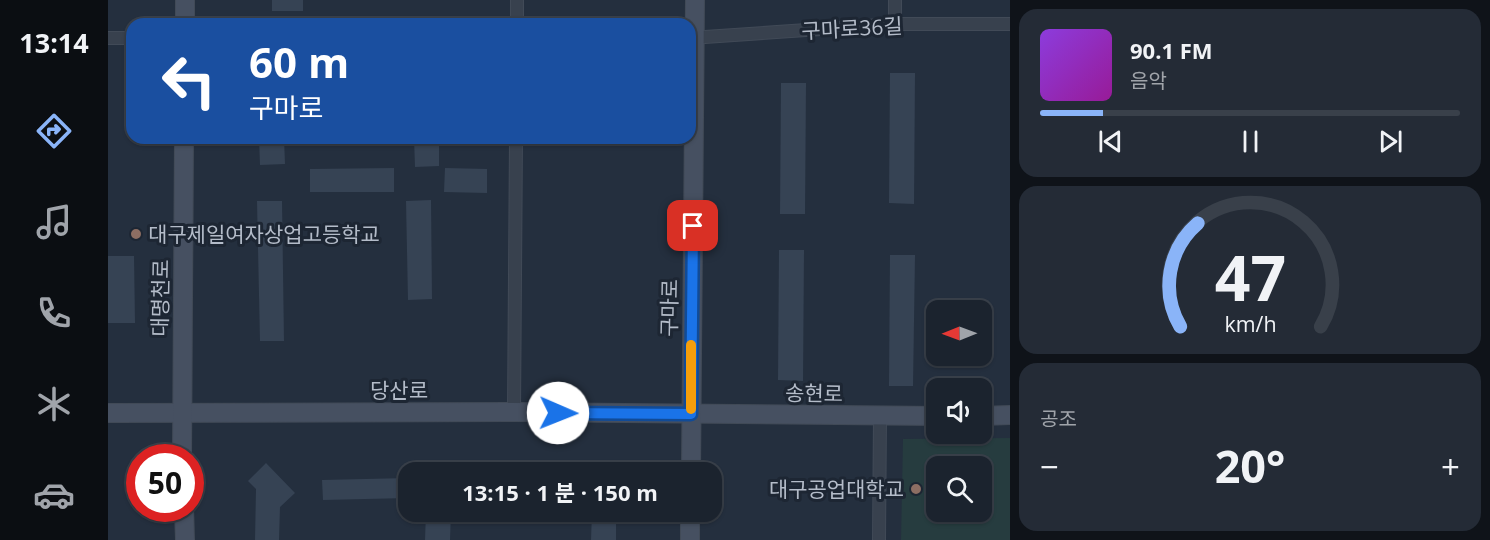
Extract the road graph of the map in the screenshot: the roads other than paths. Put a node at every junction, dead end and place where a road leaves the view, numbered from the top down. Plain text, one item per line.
1 (185, 0) edge
2 (517, 0) edge
3 (695, 0) edge
4 (895, 0) edge
5 (185, 18) edge
6 (517, 18) edge
7 (694, 18) edge
8 (895, 24) junction
9 (1010, 24) edge
10 (108, 38) edge
11 (126, 38) edge
12 (696, 38) edge
13 (184, 144) edge
14 (516, 144) edge
15 (692, 144) edge
16 (514, 412) junction
17 (108, 413) edge
18 (181, 413) junction
19 (691, 414) junction
20 (1010, 415) edge
21 (880, 416) junction
22 (926, 416) edge
23 (992, 416) edge
24 (182, 444) edge
25 (691, 462) edge
26 (184, 522) edge
27 (690, 522) edge
28 (185, 540) edge
29 (690, 540) edge
30 (879, 540) edge

1 - 5 main road
2 - 6 street
3 - 7 main road, 구마로
4 - 8 street
8 - 9 street, 구마로36길
8 - 12 street, 구마로36길
10 - 11 street
13 - 18 main road, 대명천로
14 - 16 street
15 - 19 main road, 구마로
16 - 18 main road, 당산로
16 - 19 main road, 당산로
17 - 18 main road, 당산로
18 - 24 main road, 대명천로
19 - 21 main road, 송현로
19 - 25 main road, 구마로
20 - 23 main road
21 - 22 main road, 송현로
21 - 30 street
26 - 28 main road
27 - 29 main road

